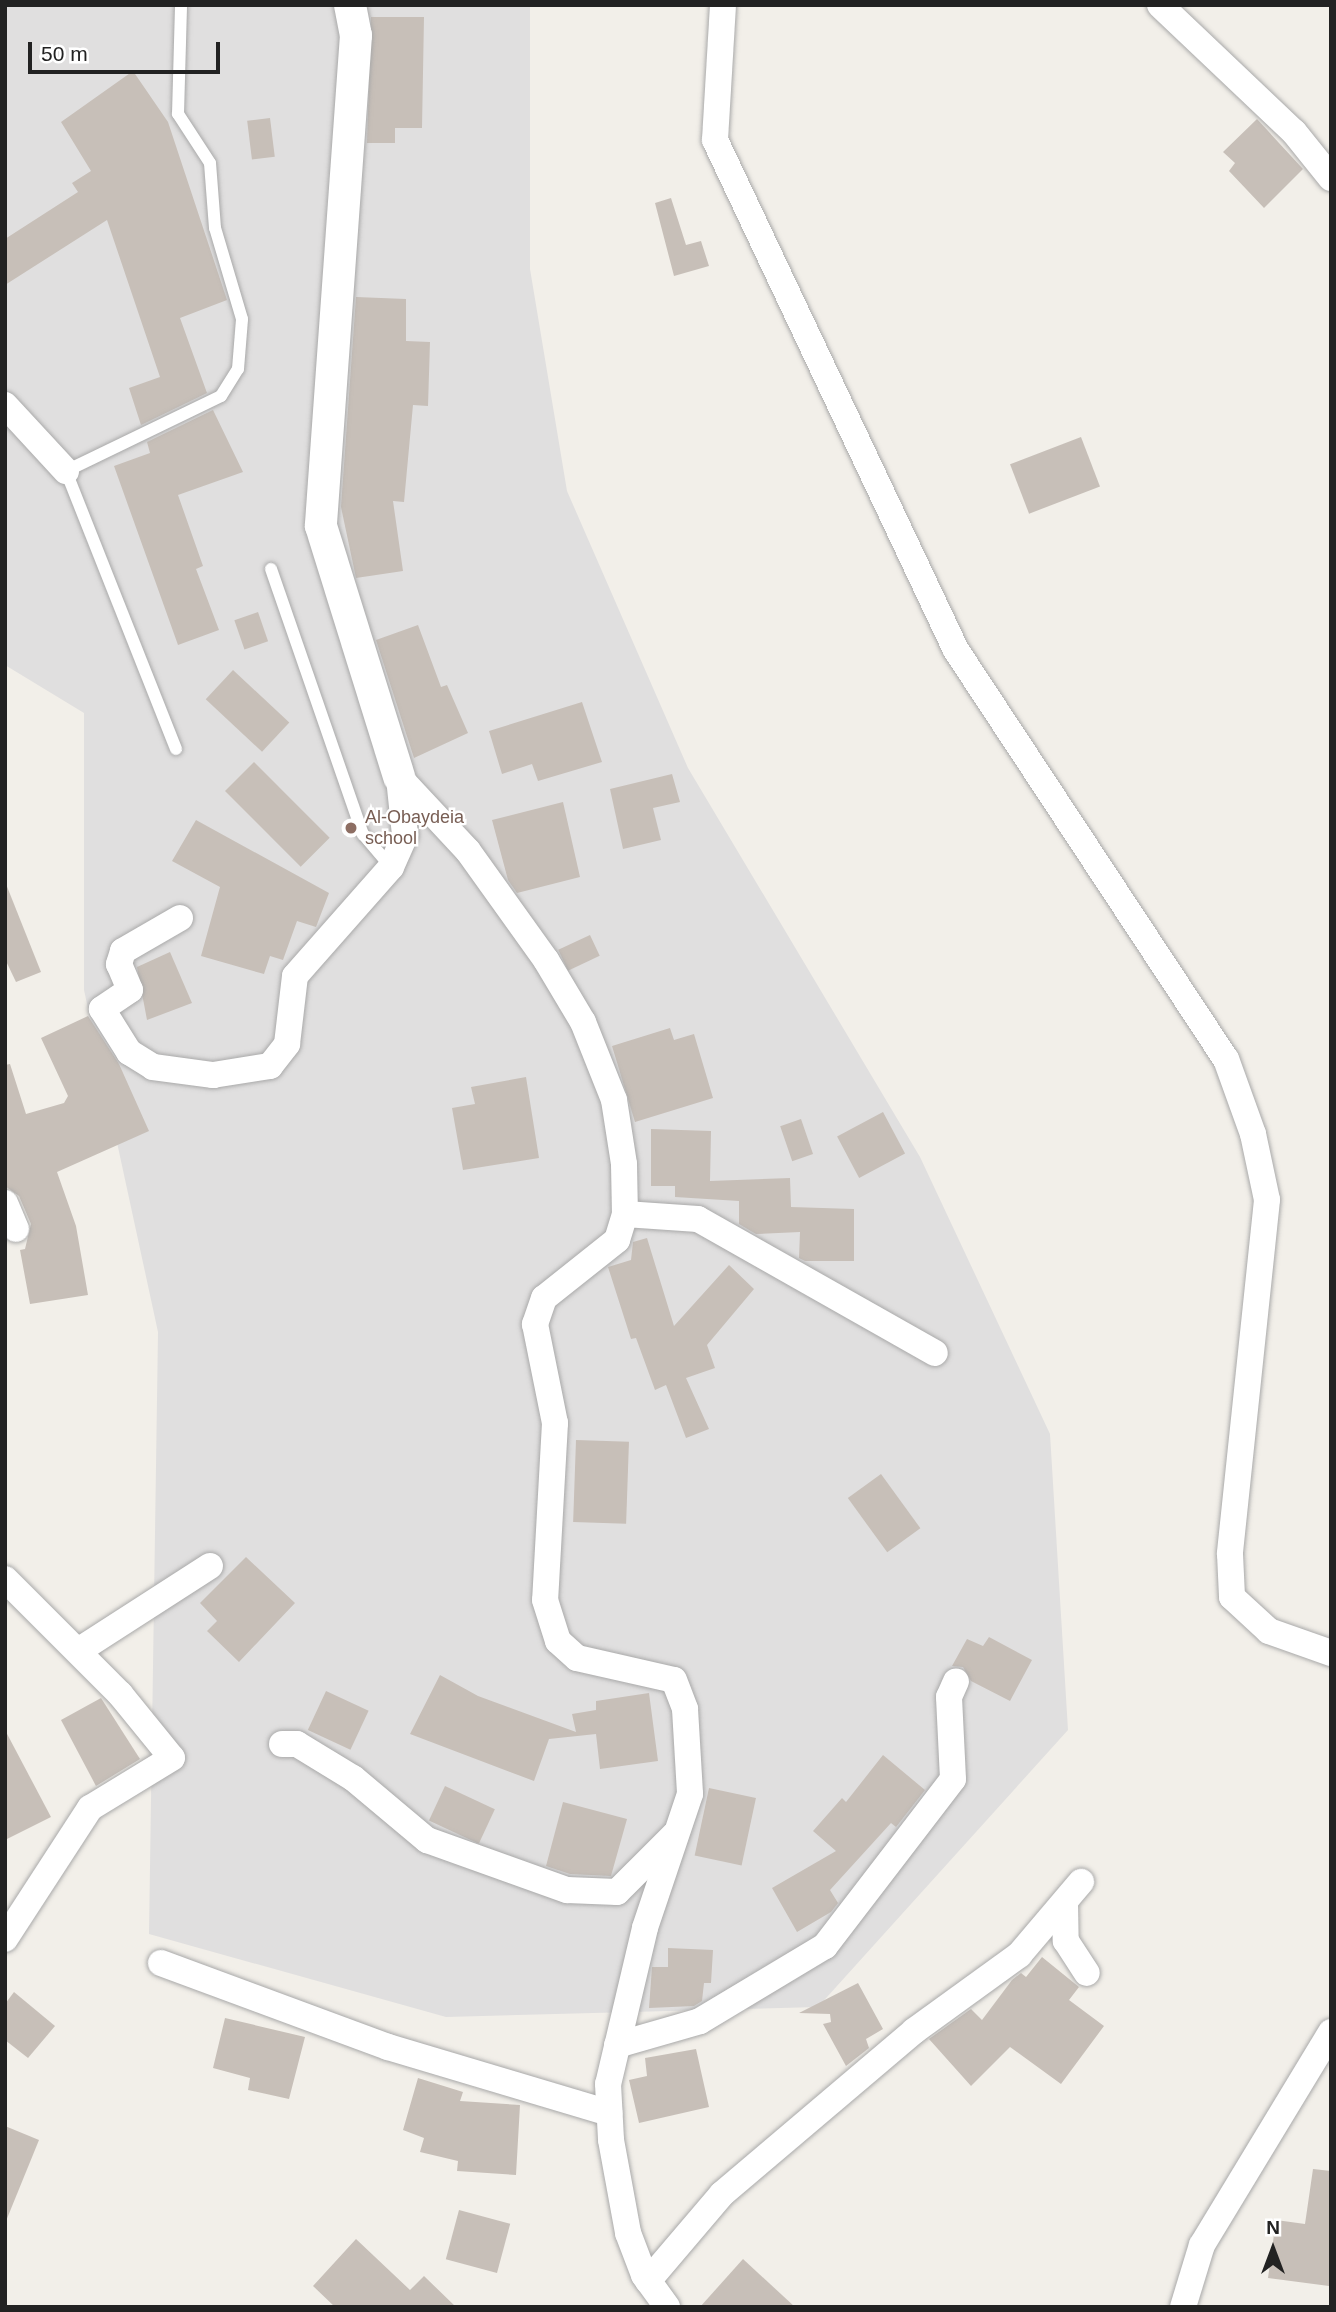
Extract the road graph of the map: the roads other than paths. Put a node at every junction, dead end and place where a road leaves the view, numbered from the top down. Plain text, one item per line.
1 (181, 5) edge
2 (350, 5) edge
3 (723, 5) edge
4 (1160, 5) edge
5 (1331, 178) edge
6 (5, 405) edge
7 (66, 471) junction
8 (271, 569) dead end
9 (176, 749) dead end
10 (399, 776) junction
11 (391, 867) junction
12 (180, 918) dead end
13 (5, 1203) edge
14 (625, 1214) junction
15 (16, 1229) dead end
16 (935, 1353) dead end
17 (211, 1566) dead end
18 (5, 1579) edge
19 (78, 1651) junction
20 (1331, 1653) edge
21 (956, 1681) dead end
22 (282, 1744) dead end
23 (678, 1831) junction
24 (9, 1924) edge
25 (161, 1964) dead end
26 (1087, 1973) dead end
27 (1331, 2032) edge
28 (617, 2045) junction
29 (609, 2113) junction
30 (648, 2281) junction
31 (667, 2307) edge
32 (1183, 2307) edge

1 - 7 lane
2 - 10 street
3 - 20 street
4 - 5 street
6 - 7 street
7 - 9 lane
8 - 11 lane
10 - 11 street
10 - 14 street
11 - 12 street
13 - 15 street
14 - 16 street
14 - 23 street
17 - 19 street
18 - 19 street
19 - 24 street
21 - 28 street
22 - 23 street
23 - 28 street
25 - 29 street
26 - 30 street
27 - 32 street
28 - 29 street
29 - 30 street
30 - 31 street

